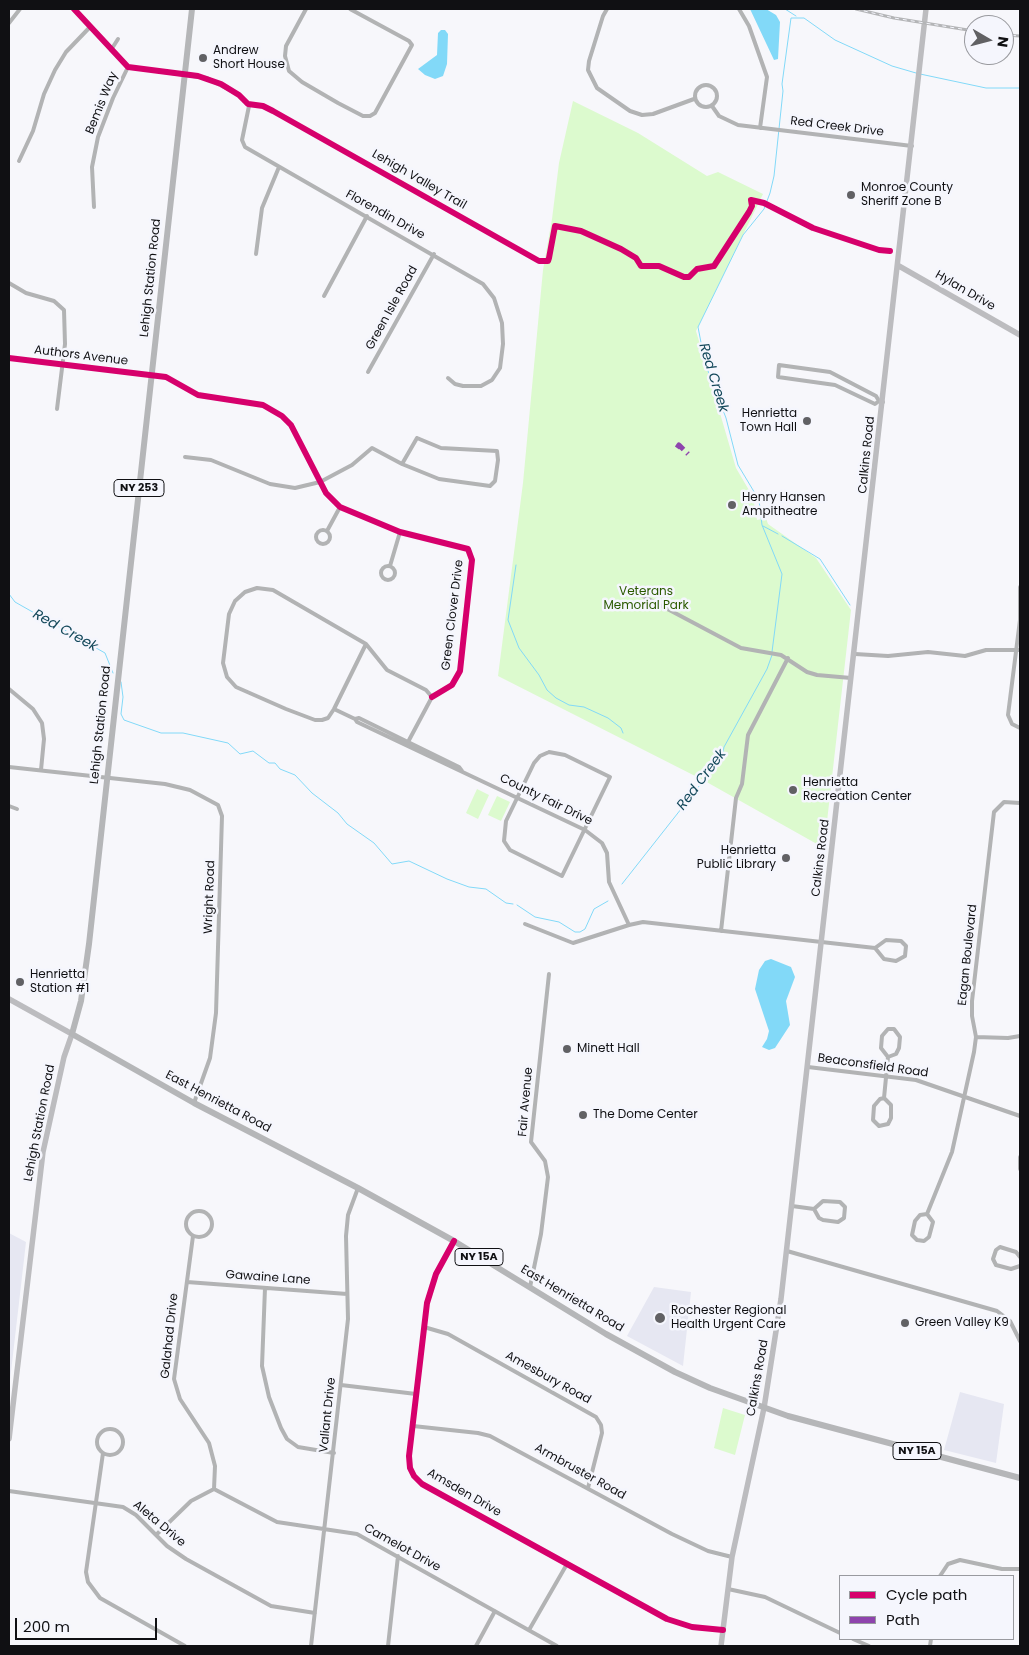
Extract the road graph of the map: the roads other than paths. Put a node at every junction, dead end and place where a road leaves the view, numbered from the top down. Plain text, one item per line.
1 (20, 9) edge
2 (74, 9) edge
3 (192, 9) edge
4 (306, 9) edge
5 (350, 9) edge
6 (607, 9) edge
7 (739, 9) edge
8 (926, 9) edge
9 (9, 23) edge
10 (90, 27) junction
11 (118, 39) dead end
12 (111, 50) junction
13 (128, 67) junction
14 (184, 75) junction
15 (694, 99) junction
16 (712, 106) junction
17 (760, 128) junction
18 (912, 146) junction
19 (19, 161) dead end
20 (279, 167) junction
21 (94, 207) dead end
22 (367, 216) junction
23 (256, 254) dead end
24 (434, 254) junction
25 (899, 266) junction
26 (9, 283) edge
27 (324, 296) dead end
28 (1020, 335) edge
29 (9, 358) edge
30 (62, 366) junction
31 (368, 372) dead end
32 (151, 376) junction
33 (448, 378) dead end
34 (881, 402) junction
35 (57, 409) dead end
36 (185, 457) dead end
37 (402, 464) junction
38 (320, 482) junction
39 (340, 507) junction
40 (326, 531) dead end
41 (400, 532) junction
42 (390, 566) dead end
43 (1020, 587) edge
44 (641, 595) dead end
45 (366, 644) junction
46 (1018, 650) edge
47 (855, 654) junction
48 (788, 658) junction
49 (852, 678) junction
50 (9, 689) edge
51 (432, 697) junction
52 (334, 709) junction
53 (355, 719) junction
54 (1020, 728) edge
55 (408, 742) junction
56 (9, 767) edge
57 (41, 770) junction
58 (462, 771) junction
59 (107, 778) junction
60 (517, 797) junction
61 (1020, 803) edge
62 (9, 806) edge
63 (17, 809) dead end
64 (585, 830) junction
65 (525, 924) dead end
66 (629, 925) junction
67 (721, 931) junction
68 (821, 941) junction
69 (875, 948) junction
70 (550, 974) dead end
71 (9, 999) edge
72 (72, 1034) junction
73 (1020, 1036) edge
74 (976, 1037) junction
75 (888, 1057) junction
76 (808, 1068) junction
77 (886, 1076) junction
78 (964, 1096) junction
79 (884, 1098) junction
80 (194, 1103) junction
81 (1020, 1116) edge
82 (1020, 1157) edge
83 (1020, 1169) edge
84 (358, 1188) junction
85 (792, 1206) junction
86 (814, 1209) junction
87 (927, 1214) junction
88 (194, 1236) junction
89 (454, 1241) junction
90 (787, 1251) junction
91 (1020, 1257) edge
92 (1020, 1266) edge
93 (186, 1282) junction
94 (530, 1287) junction
95 (265, 1288) junction
96 (347, 1294) junction
97 (424, 1328) junction
98 (1020, 1340) edge
99 (341, 1385) junction
100 (416, 1394) junction
101 (764, 1408) junction
102 (413, 1426) junction
103 (9, 1439) edge
104 (103, 1453) junction
105 (334, 1453) junction
106 (1020, 1478) edge
107 (588, 1488) junction
108 (214, 1489) junction
109 (9, 1491) edge
110 (94, 1501) junction
111 (325, 1529) junction
112 (156, 1534) junction
113 (398, 1556) junction
114 (732, 1557) junction
115 (567, 1564) junction
116 (1020, 1570) edge
117 (941, 1575) edge
118 (728, 1589) junction
119 (495, 1611) junction
120 (315, 1614) junction
121 (529, 1630) junction
122 (723, 1630) junction
123 (839, 1633) edge
124 (855, 1640) edge
125 (185, 1646) edge
126 (312, 1646) edge
127 (388, 1646) edge
128 (476, 1646) edge
129 (557, 1646) edge
130 (721, 1646) edge
131 (869, 1646) edge

1 - 9 street
2 - 10 street
3 - 14 main road, Lehigh Station Road / NY 253
4 - 5 street
6 - 15 street
7 - 17 street
8 - 18 main road, Calkins Road
10 - 12 street
10 - 19 street
11 - 12 street
12 - 13 street
13 - 14 street
13 - 21 street, Bemis Way
14 - 20 street, Florendin Drive
14 - 32 main road, Lehigh Station Road / NY 253
15 - 16 street
15 - 16 street
16 - 17 street, Red Creek Drive
17 - 18 street, Red Creek Drive
18 - 25 main road, Calkins Road
20 - 22 street, Florendin Drive
20 - 23 street
22 - 24 street, Florendin Drive
22 - 27 street
24 - 31 street, Green Isle Road
24 - 33 street, Florendin Drive
25 - 28 main road, Hylan Drive
25 - 34 main road, Calkins Road
26 - 30 street
29 - 30 street, Authors Avenue
30 - 32 street, Authors Avenue
30 - 35 street
32 - 38 street, Green Clover Drive
32 - 59 main road, Lehigh Station Road / NY 253
34 - 34 street
34 - 47 main road, Calkins Road
36 - 38 street
37 - 37 street
37 - 38 street
38 - 39 street, Green Clover Drive
39 - 40 street
39 - 41 street, Green Clover Drive
41 - 42 street
41 - 51 street, Green Clover Drive
43 - 46 street
44 - 48 street
45 - 51 street
45 - 52 street
45 - 52 street
46 - 47 street
46 - 54 street
47 - 49 main road, Calkins Road
48 - 49 street
48 - 67 street
49 - 68 main road, Calkins Road
50 - 57 street
51 - 55 street
52 - 53 street, County Fair Drive
53 - 55 street, County Fair Drive
53 - 58 street, County Fair Drive
55 - 58 street, County Fair Drive
56 - 57 street, Wright Road
57 - 59 street, Wright Road
58 - 60 street, County Fair Drive
59 - 72 main road, Lehigh Station Road / NY 253
59 - 80 street, Wright Road
60 - 64 street, County Fair Drive
60 - 64 street
60 - 64 street
61 - 74 street, Eagan Boulevard
62 - 63 street
64 - 66 street, County Fair Drive
65 - 66 street
66 - 67 street
67 - 68 street
68 - 69 street
68 - 76 main road, Calkins Road
69 - 69 street
70 - 94 street, Fair Avenue
71 - 72 main road, East Henrietta Road / NY 15A
72 - 80 main road, East Henrietta Road / NY 15A
72 - 103 main road, Lehigh Station Road / NY 253
73 - 74 street
74 - 78 street, Eagan Boulevard
75 - 75 street
75 - 77 street
76 - 77 street, Beaconsfield Road
76 - 85 main road, Calkins Road
77 - 78 street, Beaconsfield Road
77 - 79 street
78 - 81 street, Beaconsfield Road
78 - 87 street, Eagan Boulevard
79 - 79 street
80 - 84 main road, East Henrietta Road / NY 15A
82 - 83 street
84 - 89 main road, East Henrietta Road / NY 15A
84 - 96 street, Valiant Drive
85 - 86 street
85 - 90 main road, Calkins Road
86 - 86 street
87 - 87 street, Eagan Boulevard
88 - 88 street, Galahad Drive
88 - 93 street, Galahad Drive
89 - 94 main road, East Henrietta Road / NY 15A
89 - 97 street, Amsden Drive
90 - 98 street
90 - 101 main road, Calkins Road
91 - 92 street
93 - 95 street, Gawaine Lane
93 - 108 street, Galahad Drive
94 - 101 main road, East Henrietta Road / NY 15A
95 - 96 street, Gawaine Lane
95 - 105 street
96 - 99 street, Valiant Drive
97 - 100 street, Amsden Drive
97 - 107 street, Amesbury Road
99 - 100 street
99 - 105 street, Valiant Drive
100 - 102 street, Amsden Drive
101 - 106 main road, East Henrietta Road / NY 15A
101 - 114 main road, Calkins Road
102 - 107 street, Armbruster Road
102 - 115 street, Amsden Drive
104 - 104 street
104 - 110 street
105 - 111 street, Valiant Drive
107 - 114 street, Armbruster Road
108 - 111 street, Camelot Drive
108 - 112 street
109 - 110 street, Aleta Drive
110 - 112 street, Aleta Drive
110 - 125 street
111 - 113 street, Camelot Drive
111 - 120 street, Valiant Drive
112 - 120 street, Aleta Drive
113 - 119 street, Camelot Drive
113 - 127 street
114 - 118 main road, Calkins Road
115 - 121 street
115 - 122 street, Amsden Drive
116 - 117 street
118 - 122 main road, Calkins Road
118 - 123 street
119 - 121 street, Camelot Drive
119 - 128 street
120 - 126 street, Valiant Drive
121 - 129 street, Camelot Drive
122 - 130 main road, Calkins Road
124 - 131 street

